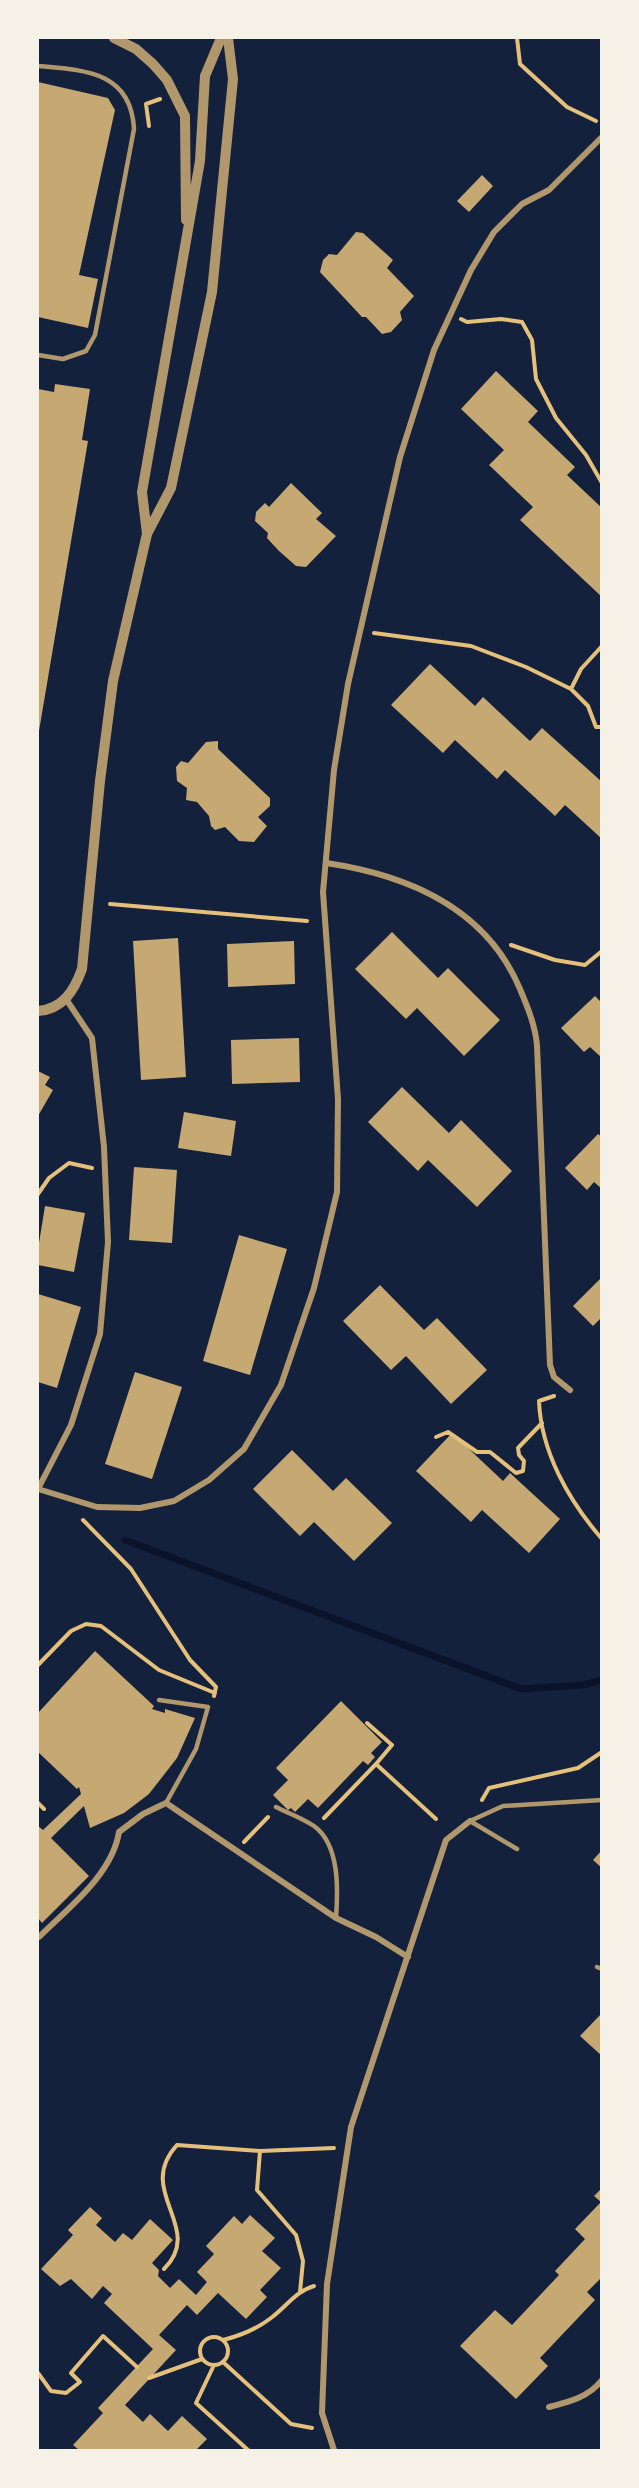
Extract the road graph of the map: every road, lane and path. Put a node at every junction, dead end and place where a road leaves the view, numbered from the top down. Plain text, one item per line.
1 (114, 38) edge
2 (221, 38) edge
3 (228, 38) edge
4 (517, 38) edge
5 (38, 66) edge
6 (164, 98) dead end
7 (146, 104) dead end
8 (596, 121) dead end
9 (602, 136) edge
10 (187, 244) junction
11 (450, 314) junction
12 (38, 356) edge
13 (602, 483) edge
14 (147, 534) junction
15 (361, 631) junction
16 (602, 646) edge
17 (571, 689) junction
18 (602, 727) edge
19 (326, 863) junction
20 (110, 904) dead end
21 (307, 921) dead end
22 (499, 950) junction
23 (602, 951) edge
24 (66, 999) junction
25 (38, 1011) edge
26 (105, 1163) junction
27 (38, 1194) edge
28 (570, 1390) joint
29 (543, 1422) junction
30 (436, 1437) dead end
31 (38, 1489) edge
32 (83, 1520) dead end
33 (602, 1539) edge
34 (38, 1665) edge
35 (216, 1687) dead end
36 (215, 1693) dead end
37 (159, 1700) dead end
38 (367, 1723) dead end
39 (602, 1752) edge
40 (376, 1764) junction
41 (602, 1800) edge
42 (38, 1803) edge
43 (166, 1803) junction
44 (276, 1807) dead end
45 (44, 1809) dead end
46 (267, 1818) dead end
47 (436, 1819) dead end
48 (470, 1821) junction
49 (315, 1827) junction
50 (517, 1849) dead end
51 (245, 1856) junction
52 (336, 1918) junction
53 (38, 1938) edge
54 (408, 1957) junction
55 (338, 2147) dead end
56 (260, 2151) junction
57 (164, 2269) dead end
58 (317, 2286) dead end
59 (300, 2292) junction
60 (223, 2340) junction
61 (202, 2359) junction
62 (223, 2362) junction
63 (214, 2365) junction
64 (137, 2367) dead end
65 (38, 2373) edge
66 (149, 2378) dead end
67 (602, 2380) edge
68 (549, 2407) dead end
69 (315, 2428) dead end
70 (248, 2451) edge
71 (333, 2451) edge

1 - 10 street
2 - 10 street
3 - 14 street
4 - 8 path
5 - 12 lane
6 - 7 path
9 - 11 street
10 - 14 street
11 - 13 path
11 - 15 street
14 - 24 street
15 - 17 path
15 - 19 street
16 - 17 path
17 - 18 path
19 - 22 street
19 - 31 street
20 - 21 path
22 - 23 path
22 - 28 street
24 - 25 street
24 - 26 street
26 - 27 path
26 - 31 street
28 - 29 path
29 - 30 path
29 - 33 path
32 - 35 path
34 - 36 path
37 - 43 lane
38 - 40 path
39 - 48 path
40 - 47 path
40 - 49 path
41 - 48 lane
42 - 45 path
43 - 51 street
43 - 53 street
44 - 49 lane
46 - 51 path
48 - 50 lane
48 - 54 street
49 - 52 lane
51 - 52 street
52 - 54 street
54 - 71 street
55 - 56 path
56 - 57 path
56 - 59 path
58 - 59 path
59 - 60 path
60 - 61 path
60 - 62 path
61 - 63 path
61 - 66 path
62 - 63 path
62 - 69 path
63 - 70 path
64 - 65 path
67 - 68 street

